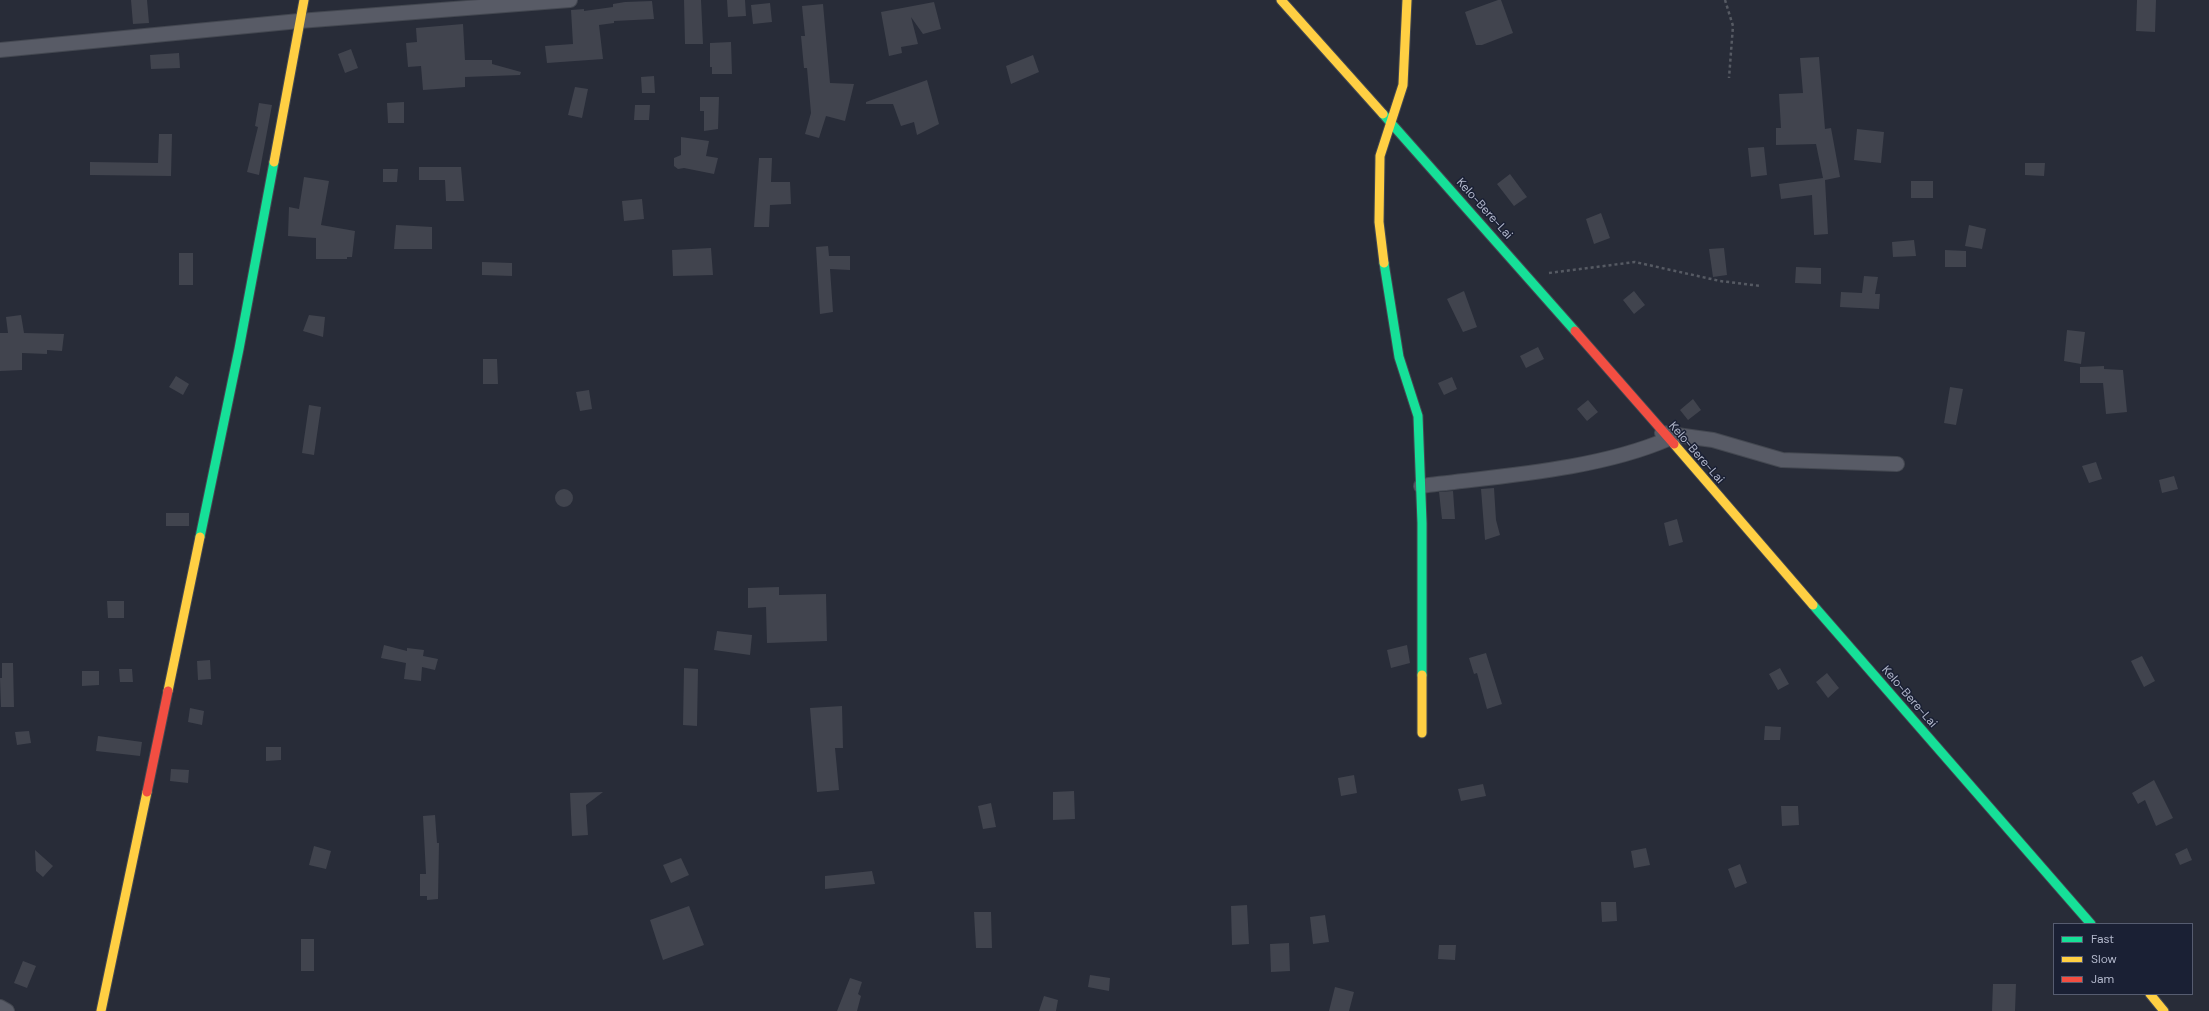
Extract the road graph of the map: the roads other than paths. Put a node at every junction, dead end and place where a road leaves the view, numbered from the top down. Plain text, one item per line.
1 (304, 0) edge
2 (570, 0) edge
3 (1281, 0) edge
4 (1407, 0) edge
5 (299, 21) junction
6 (0, 50) edge
7 (1391, 123) junction
8 (1665, 436) junction
9 (1897, 464) dead end
10 (1421, 486) junction
11 (1422, 733) dead end
12 (2090, 923) edge
13 (2151, 995) edge
14 (0, 1007) edge
15 (7, 1011) edge
16 (101, 1011) edge
17 (2164, 1011) edge

1 - 5 street
2 - 5 street
3 - 7 street, Kelo-Bere-Lai
4 - 7 street
5 - 6 street
5 - 16 street
7 - 8 street, Kelo-Bere-Lai
7 - 10 street
8 - 9 street
8 - 10 street
8 - 12 street, Kelo-Bere-Lai
10 - 11 street
13 - 17 street
14 - 15 street

